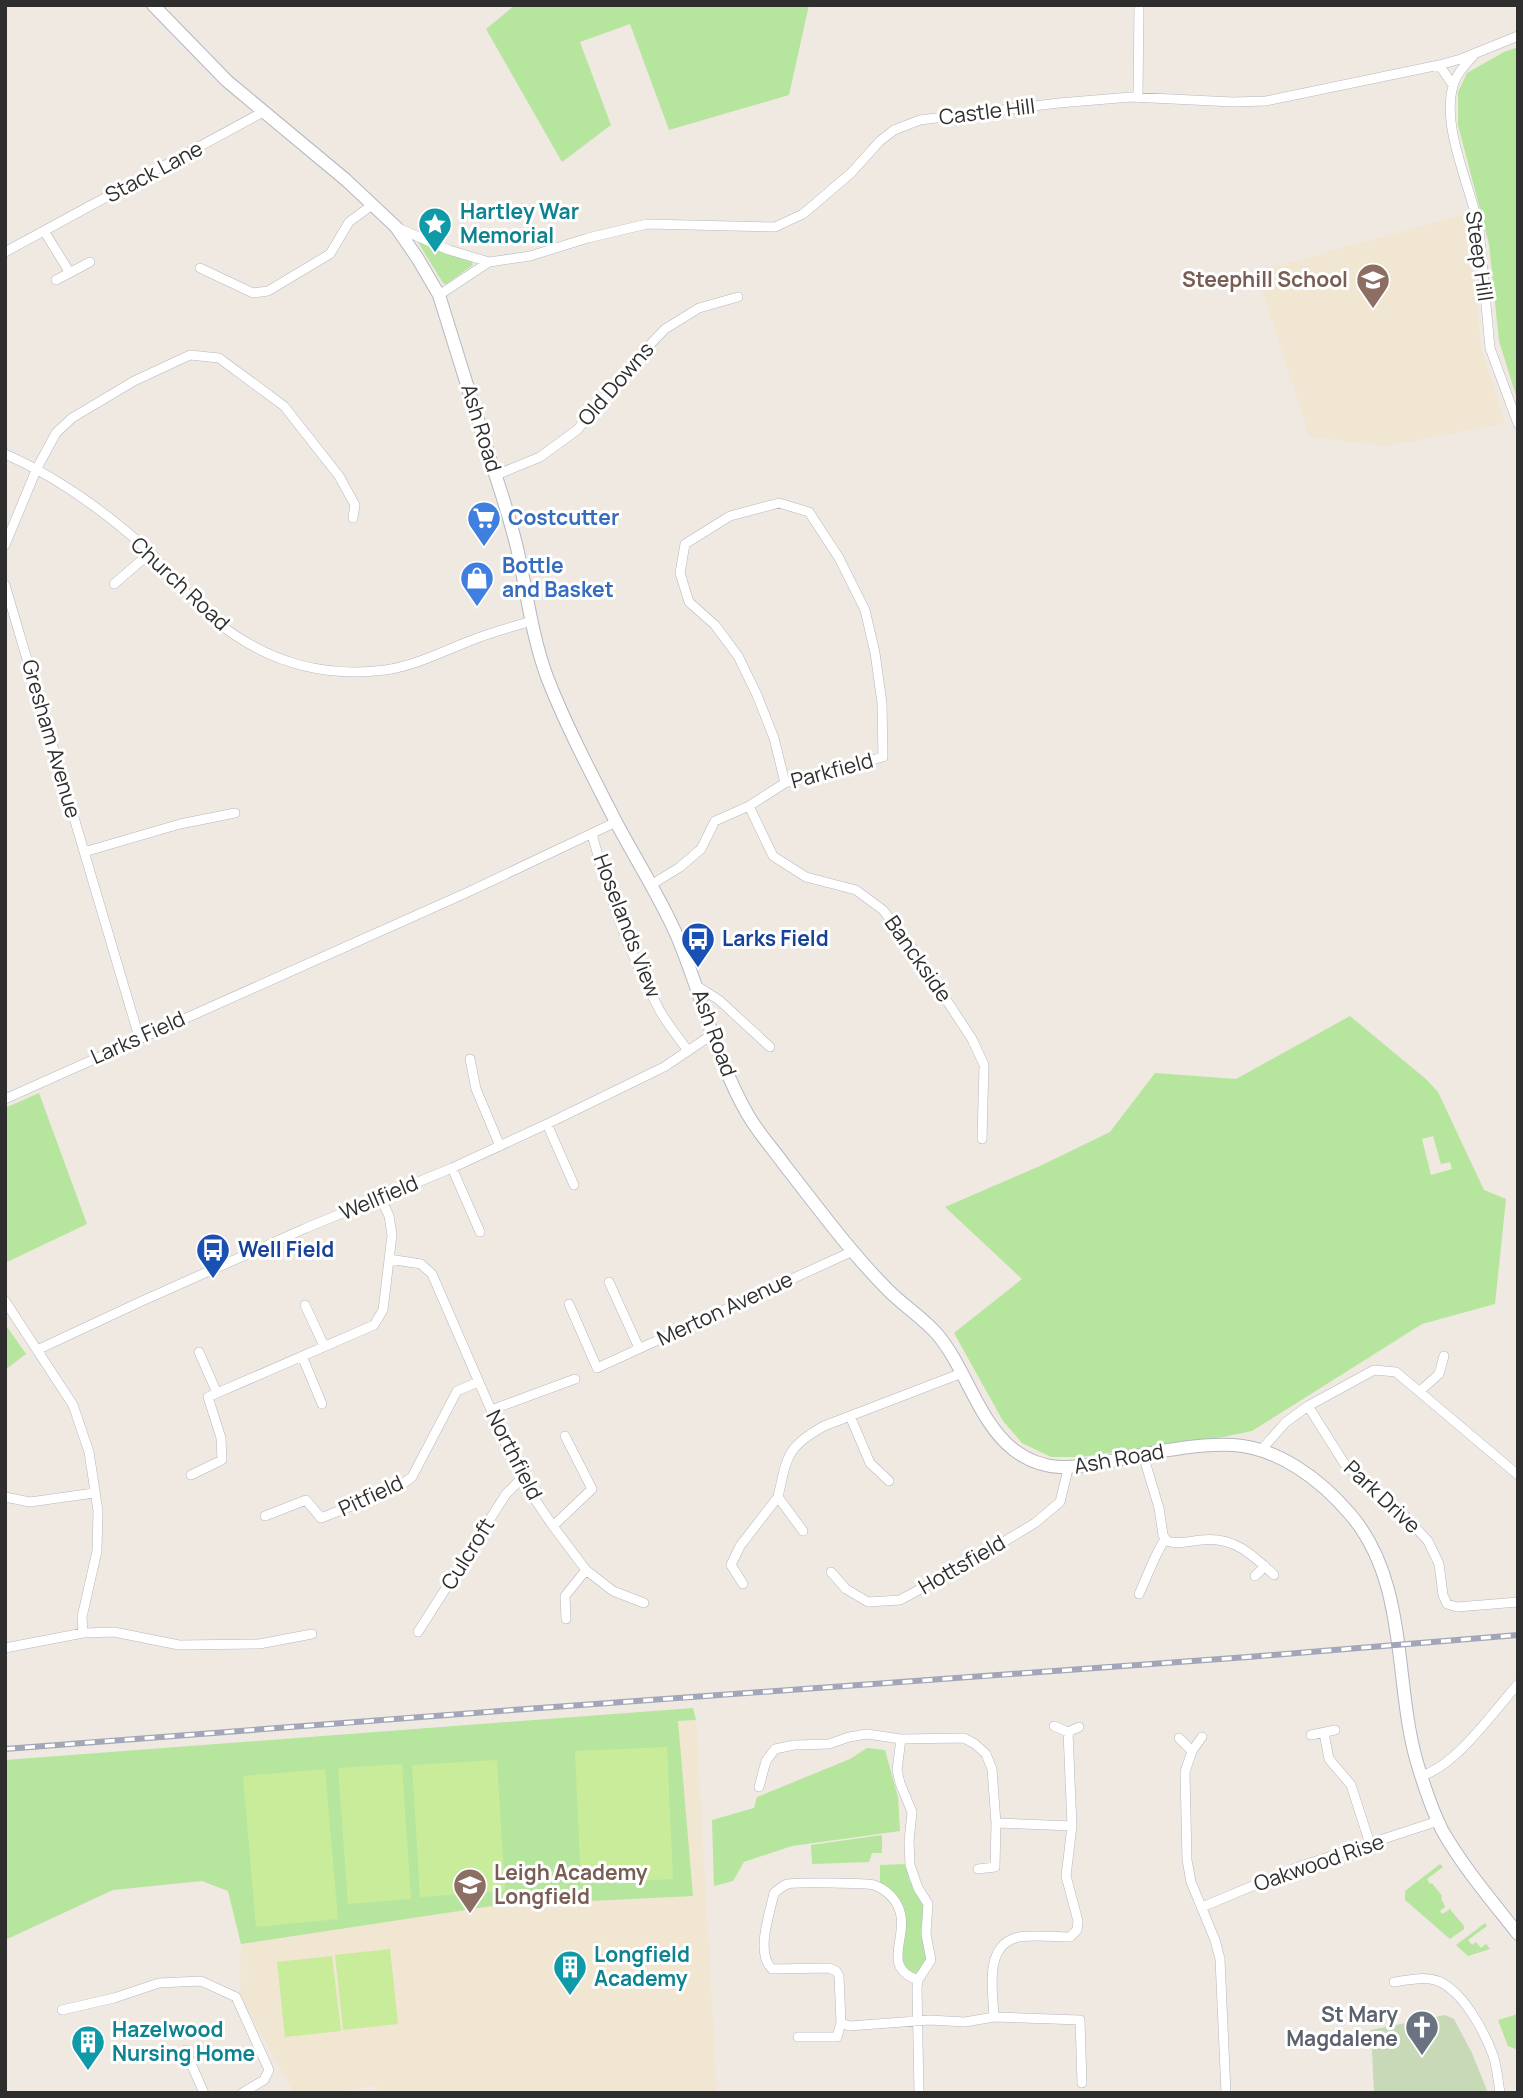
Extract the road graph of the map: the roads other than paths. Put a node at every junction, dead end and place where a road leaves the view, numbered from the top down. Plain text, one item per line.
1 (153, 5) edge
2 (1139, 5) edge
3 (1518, 36) edge
4 (1475, 54) junction
5 (1439, 65) junction
6 (1453, 85) junction
7 (1138, 98) junction
8 (263, 112) junction
9 (372, 205) junction
10 (396, 227) junction
11 (44, 231) junction
12 (7, 248) edge
13 (90, 262) dead end
14 (489, 262) junction
15 (200, 268) dead end
16 (70, 273) junction
17 (56, 281) dead end
18 (439, 295) junction
19 (737, 297) dead end
20 (1518, 424) edge
21 (5, 454) edge
22 (37, 468) junction
23 (496, 475) junction
24 (353, 518) dead end
25 (5, 545) edge
26 (150, 553) junction
27 (114, 584) dead end
28 (5, 585) edge
29 (531, 621) junction
30 (785, 783) junction
31 (748, 806) junction
32 (235, 814) dead end
33 (616, 822) junction
34 (592, 834) junction
35 (84, 852) junction
36 (651, 885) junction
37 (697, 986) junction
38 (713, 1034) junction
39 (139, 1037) junction
40 (770, 1047) dead end
41 (688, 1051) junction
42 (470, 1059) dead end
43 (5, 1099) edge
44 (547, 1124) junction
45 (982, 1139) dead end
46 (500, 1146) junction
47 (453, 1168) junction
48 (574, 1185) dead end
49 (380, 1197) junction
50 (480, 1232) dead end
51 (853, 1251) junction
52 (388, 1259) junction
53 (609, 1282) dead end
54 (5, 1301) edge
55 (569, 1304) dead end
56 (305, 1305) dead end
57 (324, 1346) junction
58 (639, 1349) junction
59 (37, 1350) junction
60 (199, 1352) dead end
61 (302, 1356) junction
62 (1444, 1356) dead end
63 (962, 1373) junction
64 (575, 1379) dead end
65 (478, 1382) junction
66 (1420, 1391) junction
67 (217, 1393) junction
68 (322, 1404) dead end
69 (1308, 1406) junction
70 (491, 1410) junction
71 (850, 1416) junction
72 (565, 1436) dead end
73 (1261, 1450) junction
74 (1143, 1455) junction
75 (1068, 1469) junction
76 (191, 1475) dead end
77 (1518, 1475) edge
78 (522, 1479) junction
79 (889, 1481) dead end
80 (94, 1493) junction
81 (5, 1497) edge
82 (778, 1497) junction
83 (265, 1516) dead end
84 (553, 1526) junction
85 (803, 1531) dead end
86 (1165, 1539) junction
87 (1265, 1566) junction
88 (586, 1570) junction
89 (831, 1572) dead end
90 (1274, 1575) dead end
91 (1255, 1576) dead end
92 (743, 1584) dead end
93 (1139, 1594) dead end
94 (1518, 1602) edge
95 (644, 1604) dead end
96 (566, 1619) dead end
97 (418, 1632) dead end
98 (83, 1633) junction
99 (312, 1634) dead end
100 (5, 1648) edge
101 (1518, 1684) edge
102 (1054, 1726) dead end
103 (1079, 1727) dead end
104 (1335, 1730) dead end
105 (1068, 1732) junction
106 (1324, 1732) junction
107 (1311, 1735) dead end
108 (1202, 1737) dead end
109 (1180, 1738) dead end
110 (901, 1739) junction
111 (1192, 1751) junction
112 (1421, 1776) junction
113 (759, 1787) dead end
114 (1438, 1821) junction
115 (996, 1823) junction
116 (1072, 1826) junction
117 (1370, 1844) junction
118 (978, 1869) dead end
119 (1202, 1907) junction
120 (1518, 1934) edge
121 (918, 1980) junction
122 (1394, 1982) dead end
123 (62, 2010) dead end
124 (994, 2017) junction
125 (917, 2021) junction
126 (841, 2023) junction
127 (798, 2038) dead end
128 (185, 2050) dead end
129 (1082, 2083) dead end
130 (204, 2093) edge
131 (242, 2093) edge
132 (919, 2093) edge
133 (1226, 2093) edge
134 (1500, 2093) edge

1 - 8 street, Ash Road
2 - 7 street
3 - 4 street, Castle Hill
4 - 5 street, Castle Hill
4 - 6 street
5 - 6 street
5 - 7 street, Castle Hill
6 - 20 street, Steep Hill
7 - 14 street, Castle Hill
8 - 9 street, Ash Road
8 - 11 street, Stack Lane
9 - 10 street, Ash Road
9 - 15 street
10 - 14 street, Castle Hill
10 - 18 street, Ash Road
11 - 12 street, Stack Lane
11 - 16 street
13 - 16 street
14 - 18 street, Castle Hill
16 - 17 street
18 - 23 street, Ash Road
19 - 23 street, Old Downs
21 - 22 street, Church Road
22 - 24 street
22 - 25 street
22 - 26 street, Church Road
23 - 29 street, Ash Road
26 - 27 street
26 - 29 street, Church Road
28 - 35 street, Gresham Avenue
29 - 33 street, Ash Road
30 - 30 street, Parkfield
30 - 31 street, Parkfield
31 - 36 street, Parkfield
31 - 45 street, Banckside
32 - 35 street
33 - 34 street, Larks Field
33 - 36 street, Ash Road
34 - 39 street, Larks Field
34 - 41 street, Hoselands View
35 - 39 street, Gresham Avenue
36 - 37 street, Ash Road
37 - 38 street, Ash Road
37 - 40 street
38 - 41 street, Wellfield
38 - 51 street, Ash Road
39 - 43 street, Larks Field
41 - 44 street, Wellfield
42 - 46 street
44 - 46 street, Wellfield
44 - 48 street
46 - 47 street, Wellfield
47 - 49 street, Wellfield
47 - 50 street
49 - 52 street
49 - 59 street, Wellfield
51 - 58 street, Merton Avenue
51 - 63 street, Ash Road
52 - 57 street
52 - 65 street, Northfield
53 - 58 street
54 - 59 street
55 - 58 street, Merton Avenue
56 - 57 street
57 - 61 street
59 - 80 street
60 - 67 street
61 - 67 street
61 - 68 street
62 - 66 street
63 - 71 street
63 - 75 street, Ash Road
64 - 70 street
65 - 70 street, Northfield
65 - 83 street, Pitfield
66 - 69 street
66 - 77 street
67 - 76 street
69 - 73 street
69 - 94 street, Park Drive
70 - 78 street, Northfield
71 - 79 street
71 - 82 street
72 - 84 street, Northfield
73 - 74 street, Ash Road
73 - 112 street, Ash Road
74 - 75 street, Ash Road
74 - 86 street
75 - 89 street, Hottsfield
78 - 84 street, Northfield
78 - 97 street, Culcroft
80 - 81 street
80 - 98 street
82 - 85 street
82 - 92 street
84 - 88 street, Northfield
86 - 87 street
86 - 93 street
87 - 90 street
87 - 91 street
88 - 95 street, Northfield
88 - 96 street
98 - 99 street
98 - 100 street
101 - 112 street
102 - 105 street
103 - 105 street
104 - 106 street
105 - 116 street
106 - 107 street
106 - 117 street
108 - 111 street
109 - 111 street
110 - 113 street
110 - 115 street
110 - 121 street
111 - 119 street
112 - 114 street, Ash Road
114 - 117 street, Oakwood Rise
114 - 120 street, Ash Road
115 - 116 street
115 - 118 street
116 - 124 street
117 - 119 street, Oakwood Rise
119 - 133 street
121 - 125 street
121 - 126 street
122 - 134 street
123 - 131 street
124 - 125 street
124 - 129 street
125 - 126 street
125 - 132 street
126 - 127 street
128 - 130 street

